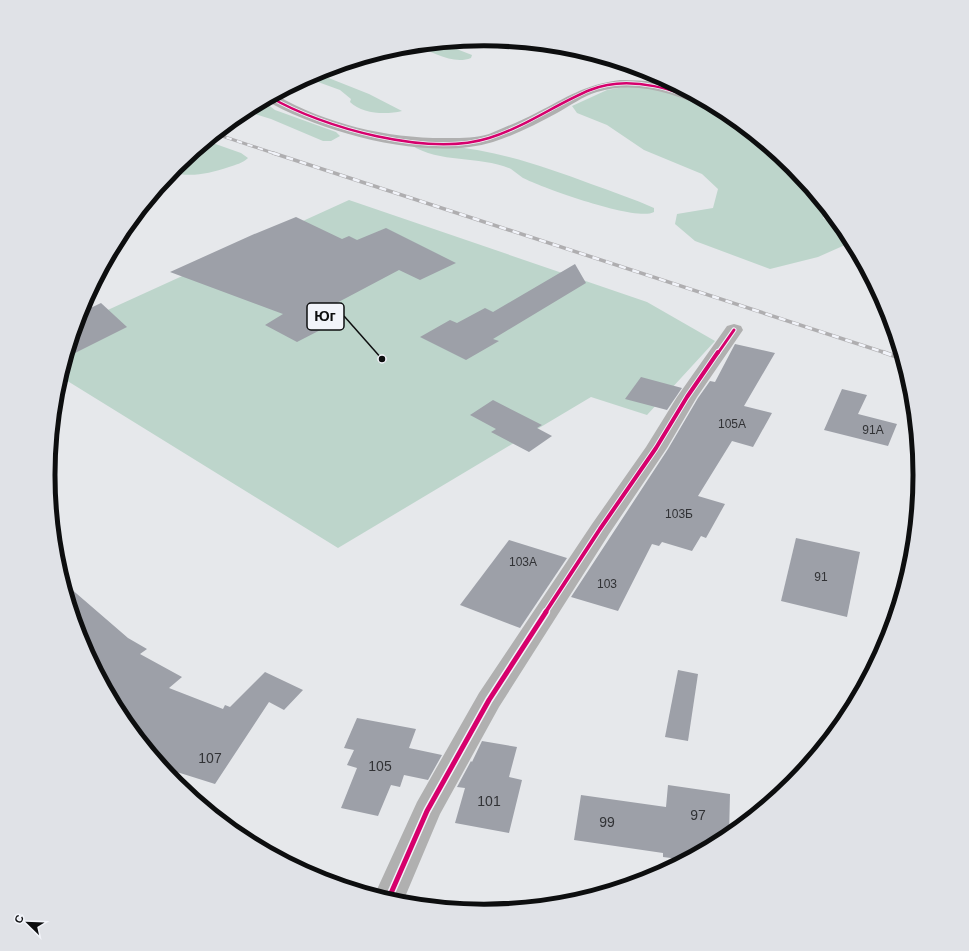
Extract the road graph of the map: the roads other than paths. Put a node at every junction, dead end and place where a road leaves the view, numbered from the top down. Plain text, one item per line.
1 (675, 90) edge
2 (275, 101) edge
3 (734, 330) dead end
4 (390, 894) edge

1 - 2 street
3 - 4 street

